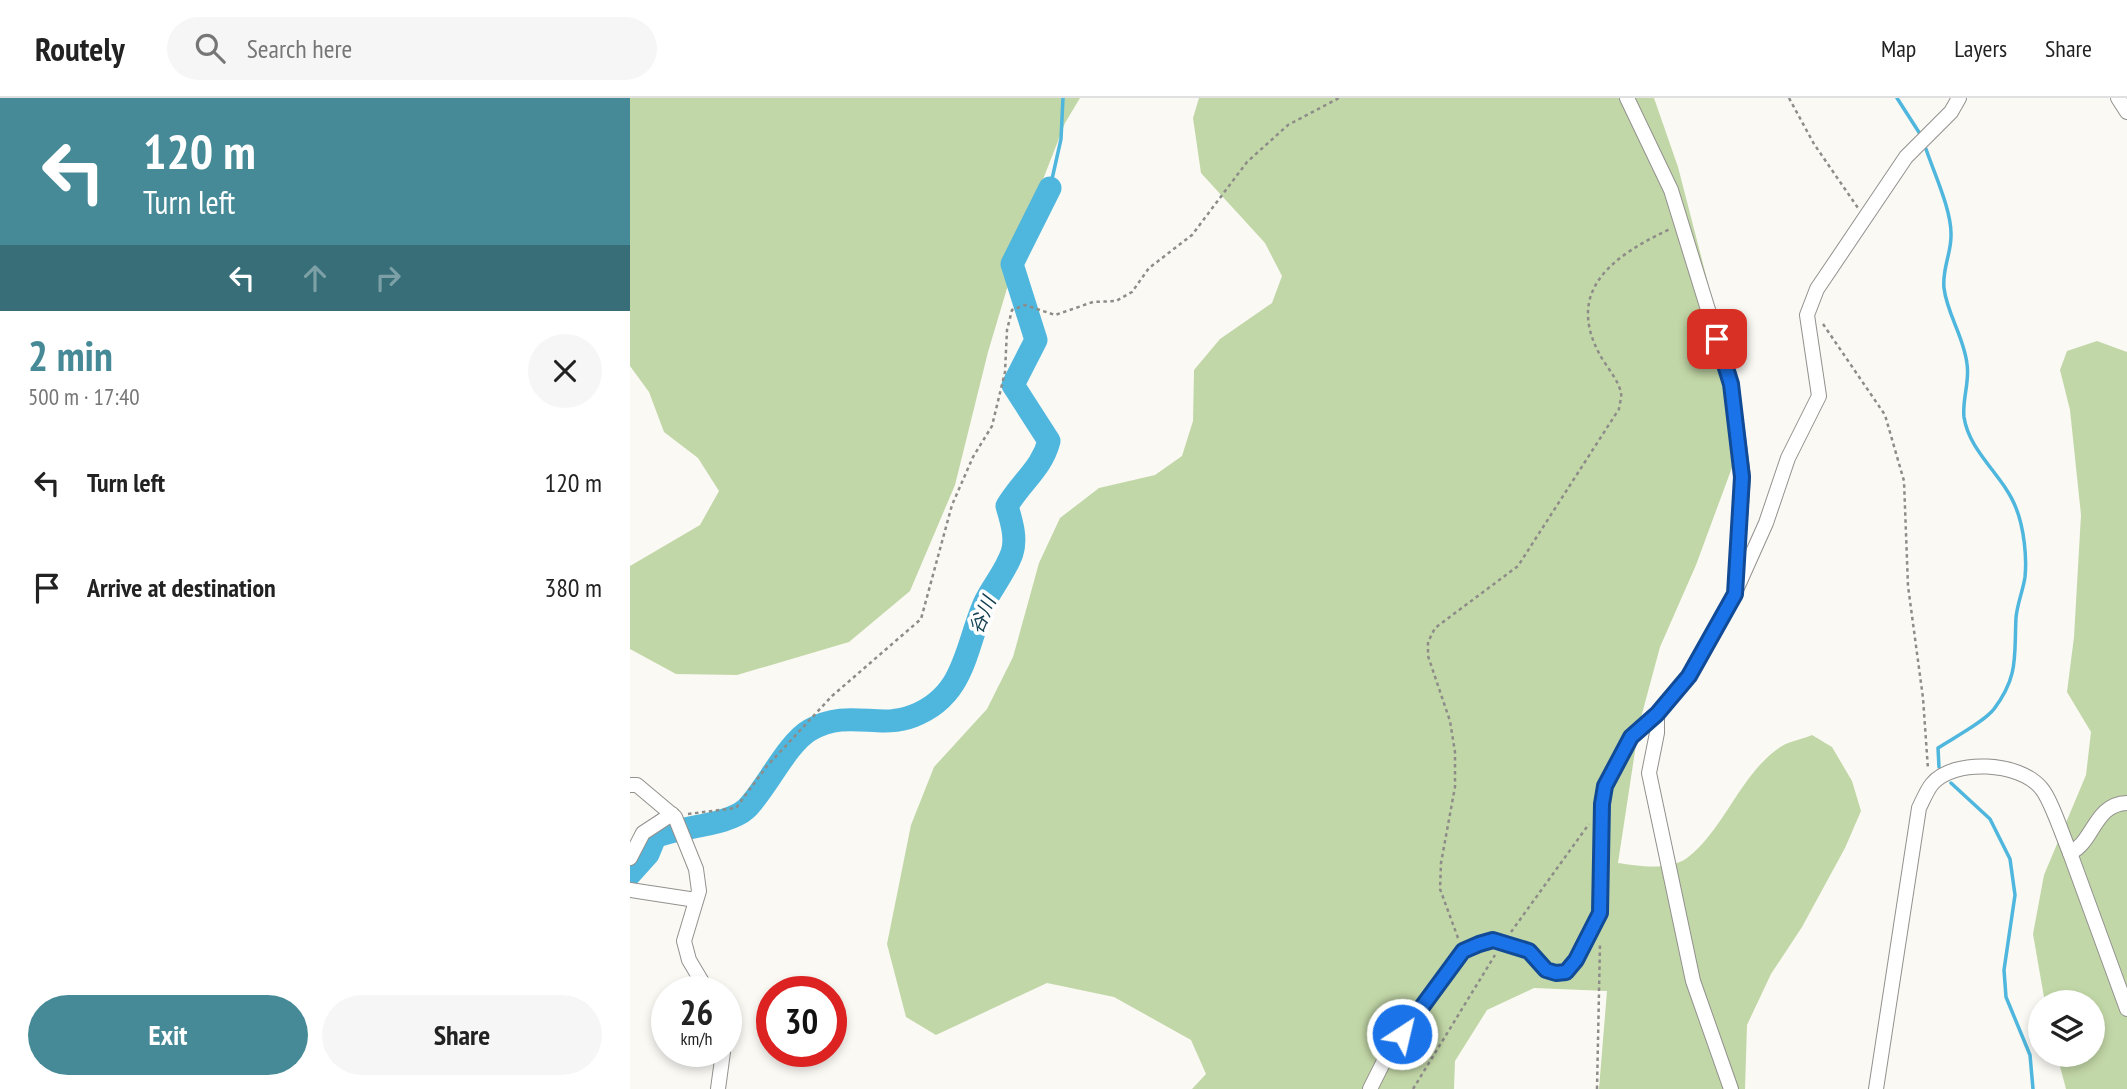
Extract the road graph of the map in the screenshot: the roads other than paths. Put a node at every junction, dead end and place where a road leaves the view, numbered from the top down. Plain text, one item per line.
1 (1627, 98) edge
2 (1959, 98) edge
3 (2119, 98) edge
4 (2127, 112) edge
5 (1735, 594) junction
6 (1657, 714) junction
7 (630, 785) edge
8 (2127, 803) edge
9 (676, 820) junction
10 (2070, 853) junction
11 (630, 858) edge
12 (630, 890) edge
13 (696, 900) junction
14 (698, 976) edge
15 (2127, 1009) edge
16 (721, 1067) edge
17 (718, 1089) edge
18 (1370, 1089) edge
19 (1731, 1089) edge
20 (1876, 1089) edge

1 - 5 street
2 - 5 street
3 - 4 street
5 - 6 street
6 - 18 street
6 - 19 street
7 - 9 street
8 - 10 street
9 - 11 street
9 - 13 street
10 - 15 street
10 - 20 street
12 - 13 street
13 - 14 street
16 - 17 street

